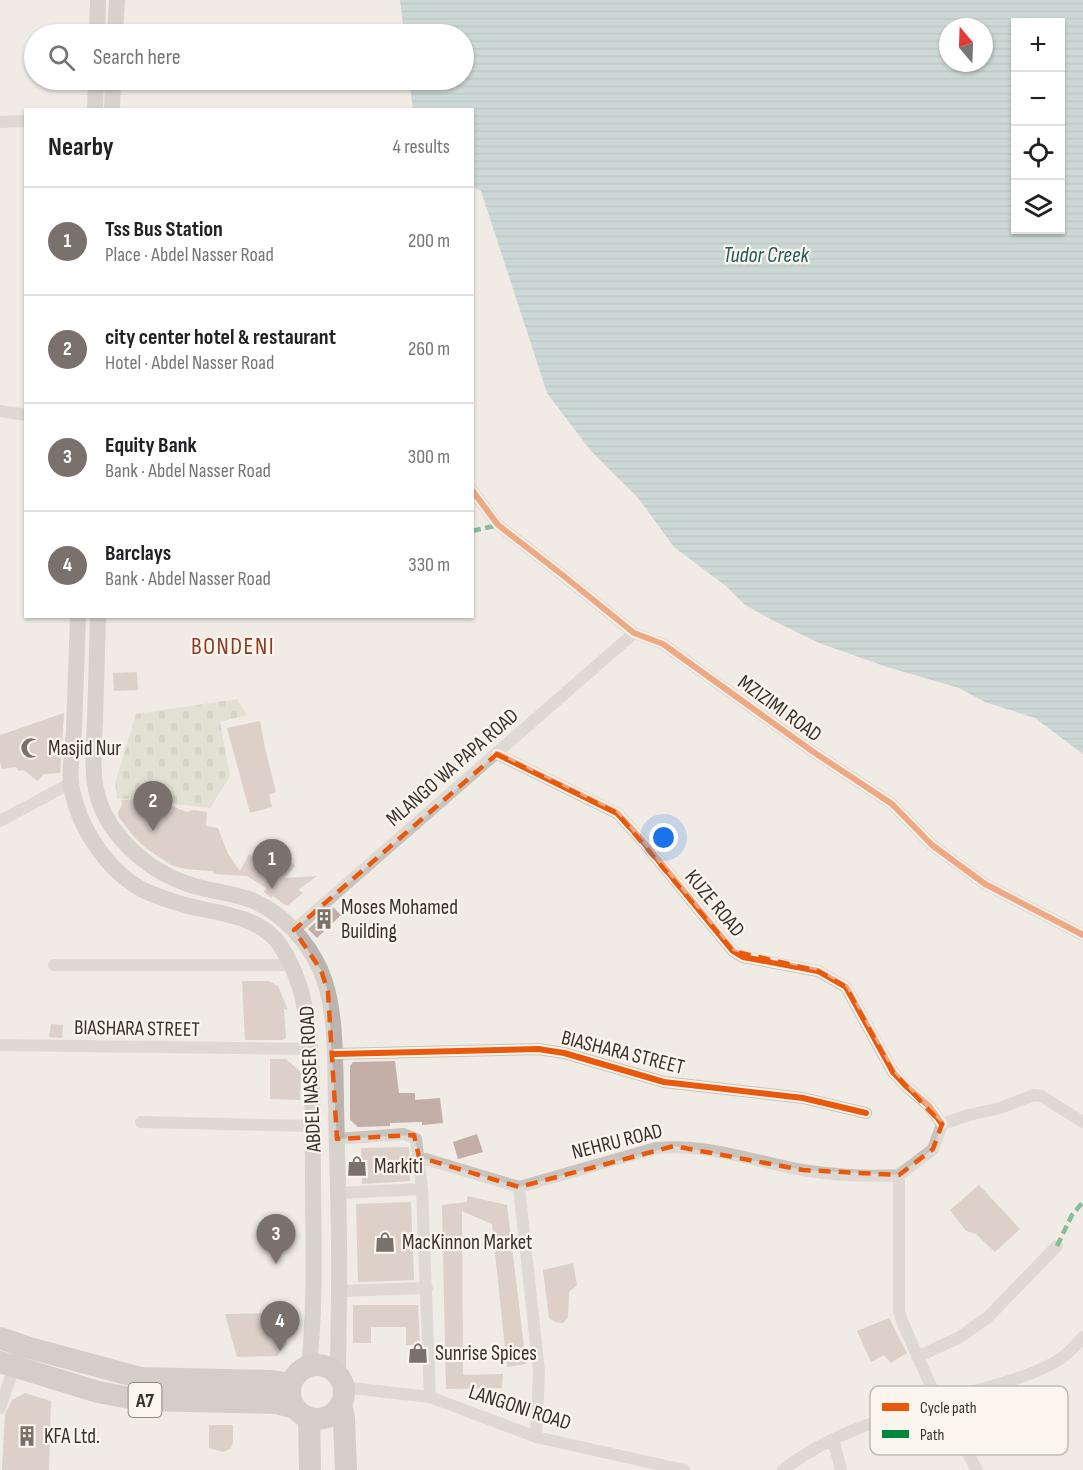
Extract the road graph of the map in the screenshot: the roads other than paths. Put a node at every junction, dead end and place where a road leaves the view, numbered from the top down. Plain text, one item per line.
1 (98, 0) edge
2 (117, 0) edge
3 (97, 24) edge
4 (116, 24) edge
5 (96, 90) edge
6 (113, 90) edge
7 (95, 108) edge
8 (112, 108) edge
9 (24, 121) edge
10 (0, 122) edge
11 (0, 411) edge
12 (24, 415) edge
13 (474, 493) edge
14 (78, 618) edge
15 (98, 618) edge
16 (634, 633) junction
17 (497, 754) junction
18 (71, 783) junction
19 (0, 821) edge
20 (294, 930) junction
21 (1083, 935) edge
22 (54, 965) dead end
23 (291, 965) junction
24 (0, 1046) edge
25 (309, 1049) junction
26 (334, 1054) junction
27 (866, 1113) dead end
28 (141, 1122) dead end
29 (1083, 1122) edge
30 (942, 1124) junction
31 (312, 1126) junction
32 (337, 1139) junction
33 (419, 1157) junction
34 (899, 1174) junction
35 (519, 1187) junction
36 (422, 1189) junction
37 (338, 1193) junction
38 (1057, 1246) dead end
39 (427, 1288) junction
40 (339, 1291) junction
41 (1083, 1337) edge
42 (0, 1338) edge
43 (917, 1357) junction
44 (7, 1364) edge
45 (309, 1366) junction
46 (291, 1384) junction
47 (931, 1386) edge
48 (987, 1386) edge
49 (341, 1389) junction
50 (430, 1397) junction
51 (0, 1408) edge
52 (302, 1413) junction
53 (870, 1425) edge
54 (536, 1437) junction
55 (833, 1439) junction
56 (968, 1455) edge
57 (310, 1470) edge
58 (346, 1470) edge
59 (684, 1470) edge
60 (783, 1470) edge
61 (841, 1470) edge
62 (977, 1470) edge

1 - 3 main road
2 - 4 main road
5 - 7 main road
6 - 8 main road
9 - 10 street
11 - 12 street
13 - 16 street, MZIZIMI ROAD
14 - 18 main road, ABDEL NASSER ROAD
15 - 20 main road, ABDEL NASSER ROAD
16 - 17 street, MLANGO WA PAPA ROAD
16 - 21 street, MZIZIMI ROAD
17 - 20 street, MLANGO WA PAPA ROAD
17 - 30 street, KUZE ROAD
18 - 19 street
18 - 23 main road, ABDEL NASSER ROAD
20 - 26 main road, ABDEL NASSER ROAD
22 - 23 street
23 - 25 main road, ABDEL NASSER ROAD
24 - 25 street, BIASHARA STREET
25 - 31 main road, ABDEL NASSER ROAD
26 - 27 street, BIASHARA STREET
26 - 32 main road, ABDEL NASSER ROAD
28 - 31 street
29 - 30 street
30 - 34 street
31 - 45 main road, ABDEL NASSER ROAD
32 - 33 street
32 - 37 main road, ABDEL NASSER ROAD
33 - 35 street
33 - 36 street
34 - 35 street, NEHRU ROAD
34 - 43 street
35 - 54 street
36 - 37 street
36 - 39 street
37 - 40 main road, ABDEL NASSER ROAD
38 - 43 street
39 - 40 street
39 - 50 street
40 - 49 main road, ABDEL NASSER ROAD
41 - 48 street
42 - 46 highway, A7
43 - 47 street
44 - 51 street
44 - 52 highway, A7
45 - 46 highway
45 - 49 highway
46 - 52 highway
49 - 50 street, LANGONI ROAD
49 - 52 highway
49 - 58 highway
50 - 54 street, LANGONI ROAD
52 - 57 highway
53 - 55 street
54 - 59 street, LANGONI ROAD
55 - 60 street
55 - 61 street
56 - 62 street

